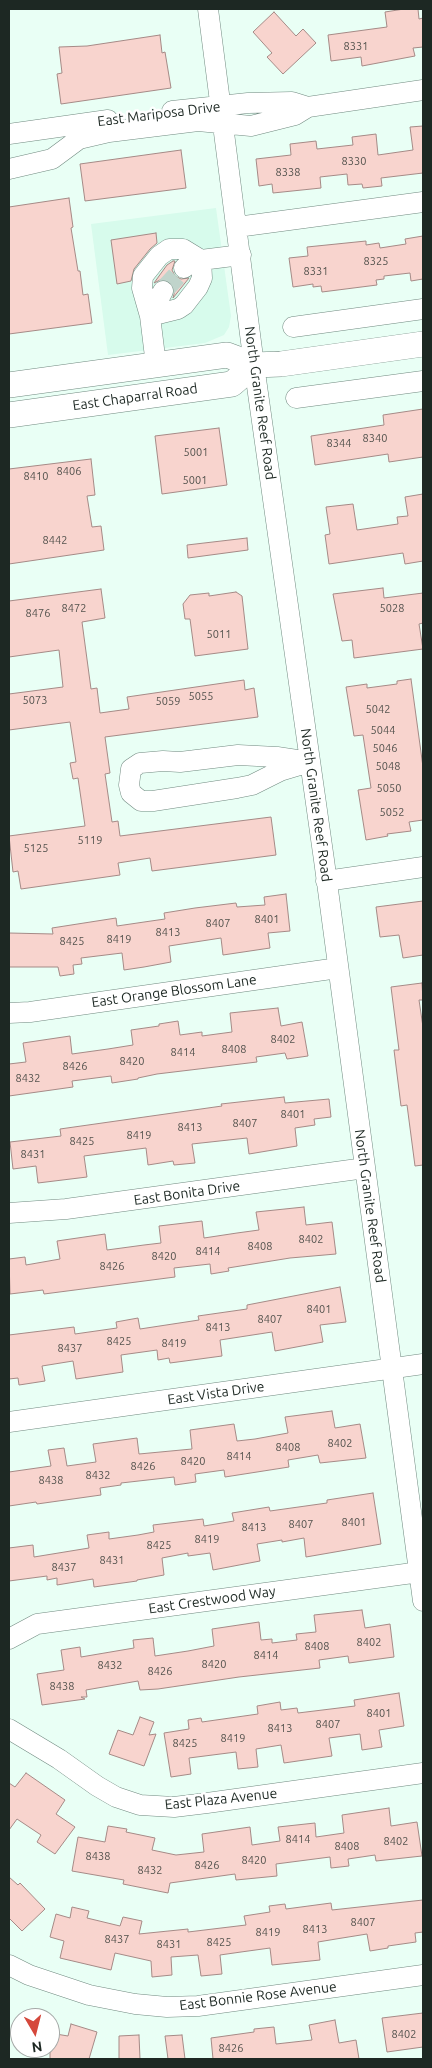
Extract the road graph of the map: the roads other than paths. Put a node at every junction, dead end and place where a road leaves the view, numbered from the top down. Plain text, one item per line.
1 (208, 9) edge
2 (423, 90) edge
3 (222, 114) junction
4 (9, 134) edge
5 (9, 169) edge
6 (423, 202) edge
7 (237, 227) junction
8 (241, 255) junction
9 (192, 264) junction
10 (163, 291) tunnel mouth
11 (423, 308) edge
12 (150, 316) junction
13 (293, 327) dead end
14 (423, 344) edge
15 (156, 365) junction
16 (254, 365) junction
17 (423, 381) edge
18 (9, 385) edge
19 (296, 398) dead end
20 (9, 415) edge
21 (310, 762) junction
22 (423, 867) edge
23 (326, 881) junction
24 (338, 968) junction
25 (9, 1013) edge
26 (365, 1168) junction
27 (9, 1213) edge
28 (423, 1364) edge
29 (392, 1368) junction
30 (9, 1422) edge
31 (420, 1572) junction
32 (423, 1600) edge
33 (9, 1639) edge
34 (9, 1730) edge
35 (423, 1773) edge
36 (9, 1965) edge
37 (423, 1975) edge

1 - 3 street, North Granite Reef Road
2 - 3 street, East Mariposa Drive
3 - 4 street, East Mariposa Drive
3 - 5 street, East Mariposa Drive
3 - 7 street, North Granite Reef Road
6 - 7 street
7 - 8 street, North Granite Reef Road
8 - 9 street
8 - 16 street, North Granite Reef Road
9 - 12 street
9 - 12 street
10 - 12 street
11 - 13 street
12 - 15 street
14 - 16 main road, East Chaparral Road
15 - 16 main road, East Chaparral Road
15 - 18 main road, East Chaparral Road
16 - 20 main road, East Chaparral Road
16 - 21 street, North Granite Reef Road
17 - 19 street
21 - 21 street
21 - 23 street, North Granite Reef Road
22 - 23 street
23 - 24 street, North Granite Reef Road
24 - 25 street, East Orange Blossom Lane
24 - 26 street, North Granite Reef Road
26 - 27 street, East Bonita Drive
26 - 29 street, North Granite Reef Road
28 - 29 street, East Vista Drive
29 - 30 street, East Vista Drive
29 - 31 street, North Granite Reef Road
31 - 32 street, North Granite Reef Road
31 - 33 street, East Crestwood Way
34 - 35 street, East Plaza Avenue
36 - 37 street, East Bonnie Rose Avenue

